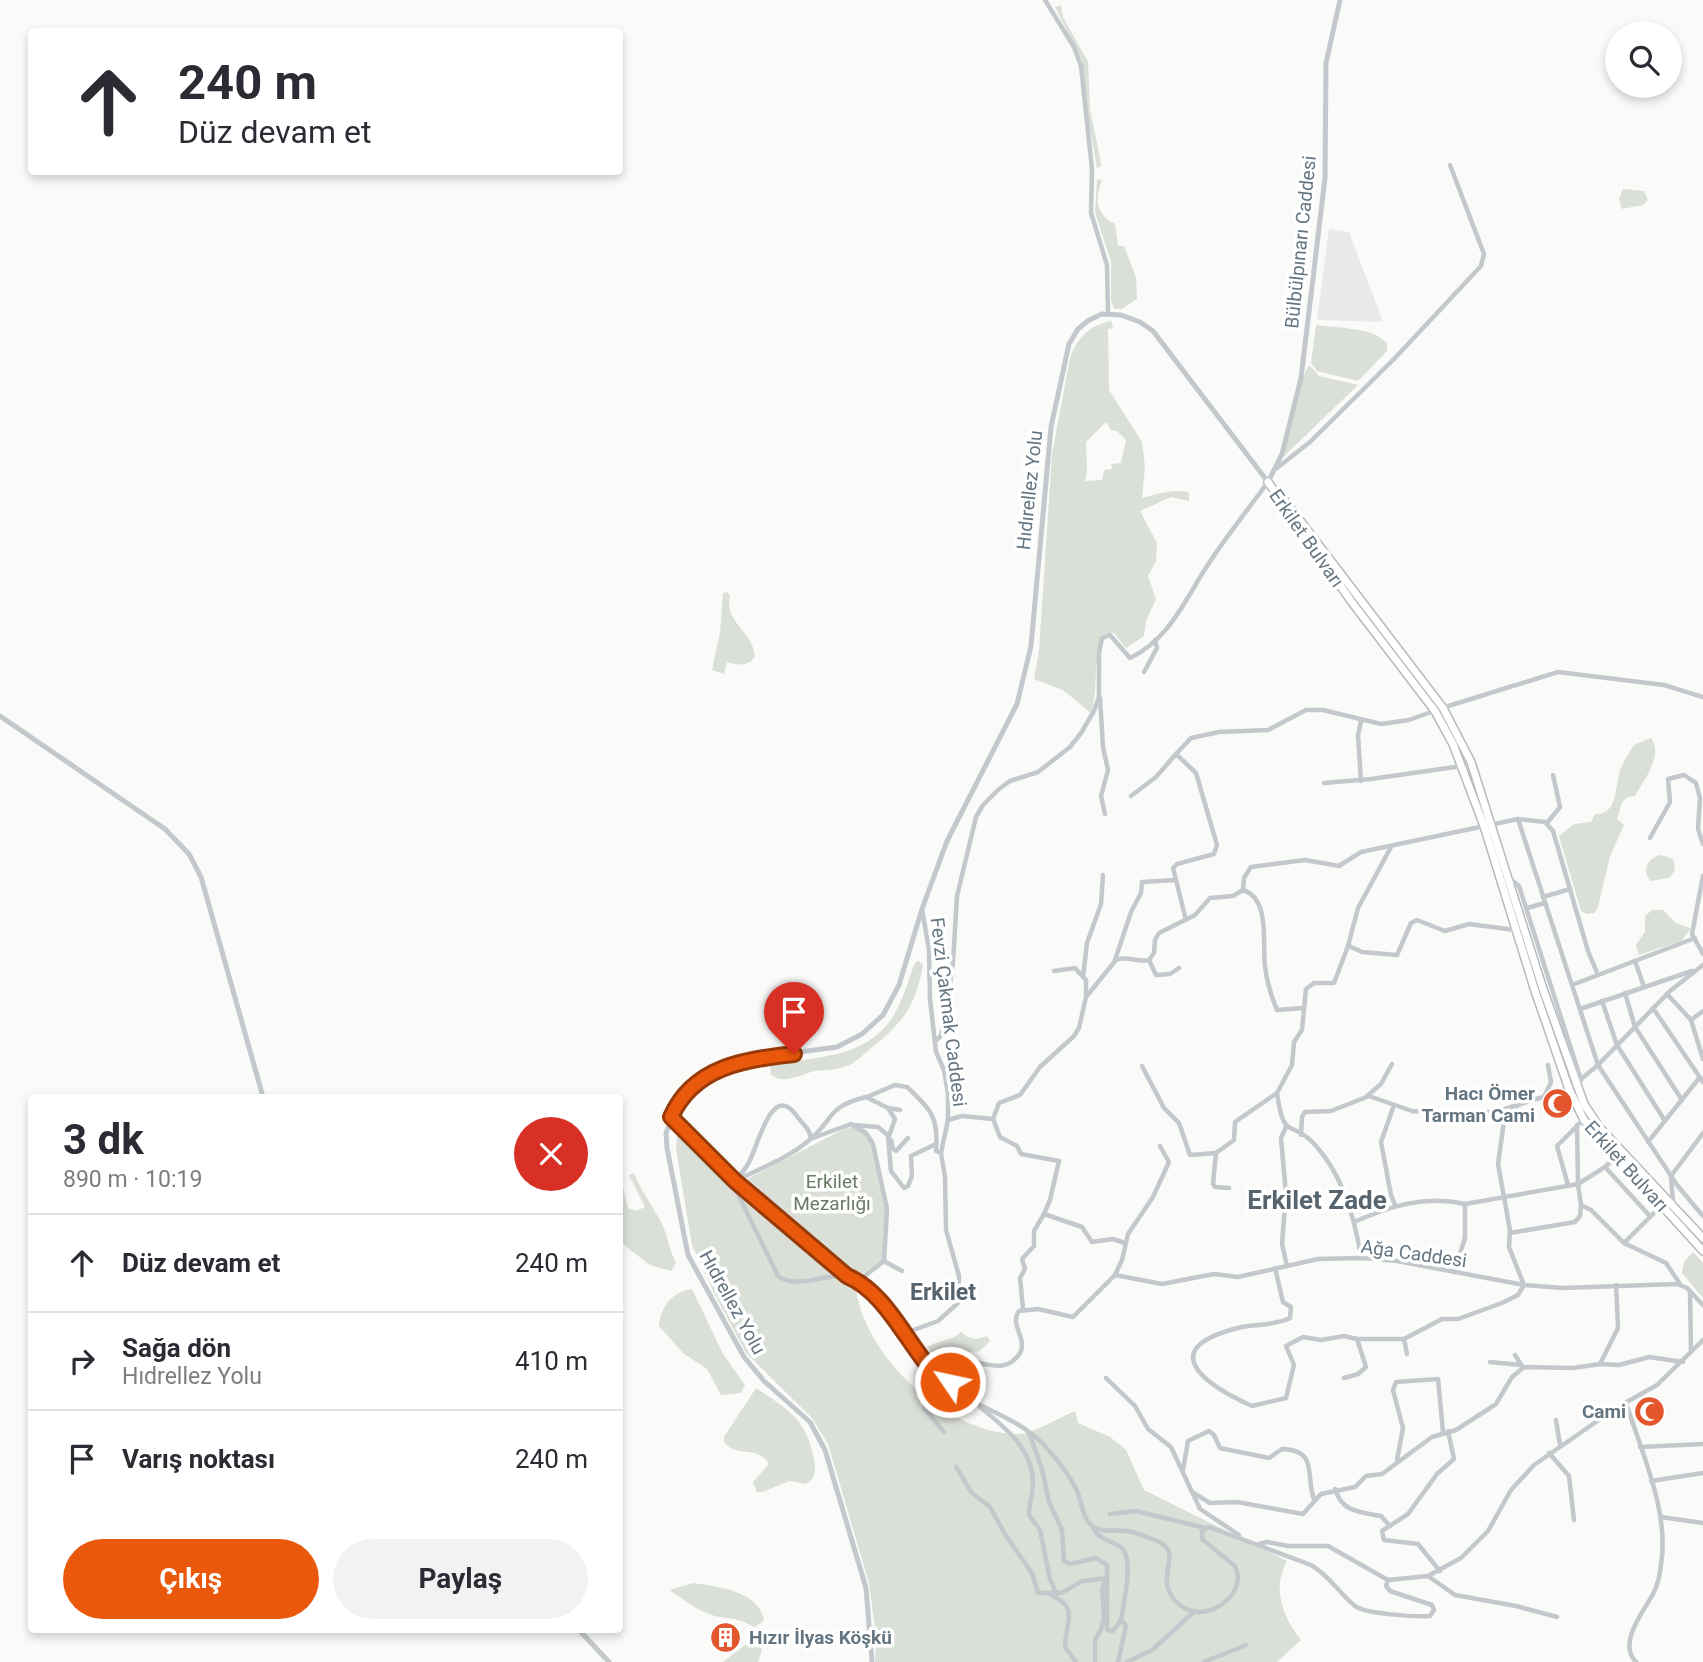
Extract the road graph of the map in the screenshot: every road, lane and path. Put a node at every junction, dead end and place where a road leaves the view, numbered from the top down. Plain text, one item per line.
1 (1045, 0) edge
2 (1340, 0) edge
3 (1450, 165) dead end
4 (1108, 314) junction
5 (1277, 468) junction
6 (1268, 482) junction
7 (1155, 640) junction
8 (1144, 672) dead end
9 (1099, 692) junction
10 (1703, 697) edge
11 (1443, 708) junction
12 (1434, 711) junction
13 (0, 716) edge
14 (1361, 721) junction
15 (1176, 754) junction
16 (1462, 766) junction
17 (1553, 775) dead end
18 (1361, 781) junction
19 (1324, 783) dead end
20 (1131, 796) dead end
21 (1104, 814) dead end
22 (1518, 819) junction
23 (1548, 823) junction
24 (1488, 825) junction
25 (1650, 838) dead end
26 (1703, 844) edge
27 (1391, 846) junction
28 (1103, 875) dead end
29 (1703, 876) edge
30 (1508, 878) junction
31 (1175, 880) junction
32 (1570, 889) junction
33 (1242, 890) junction
34 (1544, 900) junction
35 (1703, 906) edge
36 (1527, 908) junction
37 (922, 909) junction
38 (1696, 909) junction
39 (1186, 920) junction
40 (1516, 930) junction
41 (1695, 938) junction
42 (1348, 946) junction
43 (1703, 954) edge
44 (1149, 960) junction
45 (1635, 961) junction
46 (1114, 962) junction
47 (1700, 967) edge
48 (1179, 968) dead end
49 (1054, 971) dead end
50 (1598, 975) junction
51 (1083, 977) junction
52 (1572, 985) junction
53 (1644, 987) junction
54 (1625, 993) junction
55 (1667, 993) junction
56 (1086, 997) junction
57 (1602, 1001) junction
58 (1304, 1008) junction
59 (1653, 1008) junction
60 (1580, 1009) junction
61 (1703, 1011) edge
62 (1690, 1020) junction
63 (1635, 1027) junction
64 (935, 1041) junction
65 (1617, 1045) junction
66 (1701, 1048) edge
67 (1703, 1059) edge
68 (1392, 1064) dead end
69 (1548, 1065) dead end
70 (1598, 1065) junction
71 (1142, 1066) dead end
72 (1702, 1080) edge
73 (1579, 1082) junction
74 (1569, 1089) junction
75 (1277, 1093) junction
76 (263, 1094) edge
77 (1367, 1096) junction
78 (866, 1097) junction
79 (1544, 1097) junction
80 (1682, 1100) junction
81 (1394, 1105) junction
82 (1518, 1105) junction
83 (888, 1108) junction
84 (900, 1110) dead end
85 (671, 1117) junction
86 (993, 1119) junction
87 (948, 1120) junction
88 (1665, 1121) junction
89 (1580, 1123) junction
90 (853, 1125) junction
91 (1286, 1127) junction
92 (1703, 1133) edge
93 (1301, 1135) junction
94 (889, 1136) junction
95 (908, 1138) dead end
96 (811, 1139) junction
97 (1648, 1142) junction
98 (937, 1143) junction
99 (1160, 1146) dead end
100 (941, 1153) junction
101 (1216, 1153) junction
102 (1617, 1156) junction
103 (1605, 1167) junction
104 (1671, 1176) junction
105 (735, 1181) junction
106 (1577, 1184) junction
107 (1568, 1185) junction
108 (1229, 1188) dead end
109 (1503, 1198) junction
110 (1465, 1204) junction
111 (1395, 1205) junction
112 (1581, 1205) junction
113 (1663, 1205) junction
114 (1703, 1205) edge
115 (1676, 1209) junction
116 (1044, 1214) junction
117 (1701, 1214) edge
118 (1650, 1216) junction
119 (1354, 1222) junction
120 (1510, 1233) junction
121 (1703, 1238) edge
122 (1125, 1243) junction
123 (1624, 1243) junction
124 (1703, 1251) edge
125 (1361, 1258) junction
126 (884, 1261) junction
127 (1287, 1266) junction
128 (1275, 1268) junction
129 (902, 1272) dead end
130 (1454, 1272) junction
131 (1115, 1275) junction
132 (847, 1276) junction
133 (858, 1281) junction
134 (1524, 1285) junction
135 (1681, 1285) junction
136 (1616, 1286) junction
137 (1689, 1291) junction
138 (1703, 1306) edge
139 (1023, 1309) junction
140 (905, 1333) junction
141 (1357, 1339) junction
142 (1404, 1339) junction
143 (1703, 1340) edge
144 (1692, 1352) junction
145 (1407, 1354) dead end
146 (1515, 1355) dead end
147 (923, 1361) junction
148 (1489, 1362) dead end
149 (1683, 1362) junction
150 (1600, 1364) junction
151 (1523, 1366) junction
152 (1106, 1378) dead end
153 (1344, 1378) dead end
154 (948, 1386) junction
155 (1626, 1403) junction
156 (977, 1404) junction
157 (1556, 1420) dead end
158 (1445, 1431) junction
159 (944, 1432) dead end
160 (1028, 1432) junction
161 (1703, 1444) edge
162 (1560, 1446) junction
163 (1640, 1447) junction
164 (1549, 1453) junction
165 (1396, 1461) junction
166 (957, 1467) dead end
167 (1182, 1471) junction
168 (1703, 1473) edge
169 (1651, 1481) junction
170 (1335, 1489) junction
171 (1192, 1492) junction
172 (1314, 1499) junction
173 (1110, 1514) dead end
174 (1661, 1517) junction
175 (1574, 1520) dead end
176 (1703, 1523) edge
177 (1091, 1526) junction
178 (1390, 1526) junction
179 (1205, 1528) junction
180 (1245, 1539) junction
181 (1258, 1544) junction
182 (1440, 1571) junction
183 (1429, 1576) junction
184 (1107, 1578) junction
185 (1390, 1580) junction
186 (1056, 1593) junction
187 (1048, 1594) junction
188 (1195, 1611) junction
189 (1557, 1617) dead end
190 (1121, 1620) junction
191 (582, 1633) edge
192 (1246, 1645) dead end
193 (609, 1662) edge
194 (872, 1662) edge
195 (1076, 1662) edge
196 (1095, 1662) edge
197 (1118, 1662) edge
198 (1127, 1662) edge
199 (1204, 1662) edge
200 (1636, 1662) edge

1 - 4 street
2 - 5 street, Bülbülpınarı Caddesi
3 - 5 street
4 - 6 street
4 - 37 street, Hıdırellez Yolu
5 - 6 street, Bülbülpınarı Caddesi
6 - 7 street
6 - 11 main road, Erkilet Bulvarı
6 - 12 main road, Erkilet Bulvarı
7 - 8 street
7 - 9 street
9 - 21 street
9 - 64 street
10 - 11 street
11 - 12 street
11 - 24 main road, Erkilet Bulvarı
12 - 14 street
12 - 16 main road, Erkilet Bulvarı
13 - 76 street
14 - 15 street
14 - 18 street
15 - 20 street
15 - 31 street
16 - 18 street
16 - 24 main road, Erkilet Bulvarı
17 - 23 street
18 - 19 street
22 - 23 street
22 - 24 street
22 - 34 street
23 - 32 street
24 - 27 street
24 - 30 main road, Erkilet Bulvarı
24 - 40 main road, Erkilet Bulvarı
25 - 26 street
27 - 33 street
27 - 42 street
28 - 51 street
29 - 38 street
30 - 36 street
30 - 73 main road, Erkilet Bulvarı
31 - 39 street
31 - 46 street
32 - 34 street
32 - 50 street
33 - 39 street
33 - 58 street
34 - 36 street
34 - 52 street
35 - 38 street
36 - 73 street
37 - 64 street, Fevzi Çakmak Caddesi
37 - 85 street, Hıdrellez Yolu
38 - 41 street
39 - 44 street
40 - 42 street
40 - 74 main road, Erkilet Bulvarı
41 - 43 street
41 - 45 street
42 - 58 street
44 - 46 street
44 - 48 street
45 - 50 street
45 - 53 street
46 - 56 street
47 - 53 street
47 - 55 street
49 - 51 street
50 - 52 street
51 - 56 street
52 - 60 street
53 - 54 street
54 - 57 street
54 - 63 street
55 - 59 street
55 - 62 street
56 - 86 street
57 - 60 street
57 - 65 street
58 - 75 street
59 - 63 street
59 - 72 street
60 - 70 street
61 - 62 street
62 - 66 street
63 - 65 street
63 - 80 street
64 - 87 street, Fevzi Çakmak Caddesi
65 - 70 street
65 - 88 street
66 - 67 street
68 - 77 street
69 - 79 street
70 - 73 street
70 - 97 street
71 - 101 street
72 - 80 street
73 - 74 street
73 - 115 main road, Erkilet Bulvarı
74 - 79 street
74 - 89 main road, Erkilet Bulvarı
75 - 91 street
75 - 101 street
77 - 81 street
77 - 93 street
78 - 83 street
78 - 96 street
78 - 98 street
79 - 82 street
80 - 88 street
81 - 82 street
81 - 111 street
82 - 109 street
83 - 84 street
83 - 94 street
85 - 105 street
85 - 194 street, Hıdrellez Yolu
86 - 87 street
86 - 116 street
87 - 100 street, Fevzi Çakmak Caddesi
88 - 97 street
89 - 102 main road, Erkilet Bulvarı
89 - 106 street
89 - 107 street
90 - 94 street
90 - 96 street
90 - 126 street
91 - 93 street
91 - 127 street
92 - 104 street
93 - 119 street
94 - 95 street
94 - 98 street
96 - 105 street
96 - 105 street
97 - 104 street
98 - 100 street
99 - 122 street
100 - 140 street, Fevzi Çakmak Caddesi
101 - 108 street
102 - 103 street
102 - 113 main road, Erkilet Bulvarı
103 - 106 street
103 - 118 street
104 - 115 street
104 - 117 street
105 - 132 street
105 - 132 street
106 - 107 street
106 - 112 street
107 - 109 street
109 - 110 street
109 - 120 street
110 - 111 street
110 - 130 street
111 - 119 street
112 - 120 street
112 - 123 street
113 - 118 street
113 - 124 main road, Erkilet Bulvarı
114 - 117 street
115 - 121 main road, Erkilet Bulvarı
116 - 122 street
116 - 139 street
118 - 123 street
119 - 125 street
120 - 134 street
122 - 131 street
123 - 135 street
125 - 127 street, Ağa Caddesi
125 - 130 street, Ağa Caddesi
126 - 129 street
126 - 133 street
127 - 128 street, Ağa Caddesi
128 - 131 street, Ağa Caddesi
128 - 141 street
130 - 134 street, Ağa Caddesi
131 - 139 street
132 - 133 street
133 - 140 street
134 - 136 street, Ağa Caddesi
134 - 142 street
135 - 136 street, Ağa Caddesi
135 - 137 street
136 - 150 street
137 - 138 street
137 - 144 street
139 - 154 street
140 - 147 street
141 - 142 street
141 - 153 street
142 - 145 street
143 - 144 street
144 - 149 street
146 - 151 street
147 - 154 street
147 - 159 street
148 - 151 street
149 - 150 street
149 - 155 street
150 - 151 street
151 - 158 street
152 - 167 street
154 - 156 street
155 - 162 street
155 - 163 street
156 - 160 street
156 - 186 street
157 - 162 street
158 - 165 street
158 - 165 street
158 - 178 street
160 - 177 street
160 - 184 street
161 - 163 street
162 - 164 street
163 - 169 street
164 - 175 street
164 - 182 street
165 - 170 street
166 - 187 street
167 - 171 street
167 - 172 street
168 - 169 street
169 - 174 street
170 - 172 street
170 - 178 street
171 - 172 street
171 - 180 street
173 - 179 street
174 - 176 street
174 - 200 street
177 - 188 street
177 - 190 street
178 - 182 street
179 - 180 street
179 - 188 street
180 - 181 street
181 - 185 street
181 - 185 street
182 - 183 street
183 - 185 street
183 - 189 street
184 - 186 street
184 - 190 street
184 - 196 street
186 - 187 street
187 - 195 street
188 - 198 street
190 - 197 street
191 - 193 street
192 - 199 street

